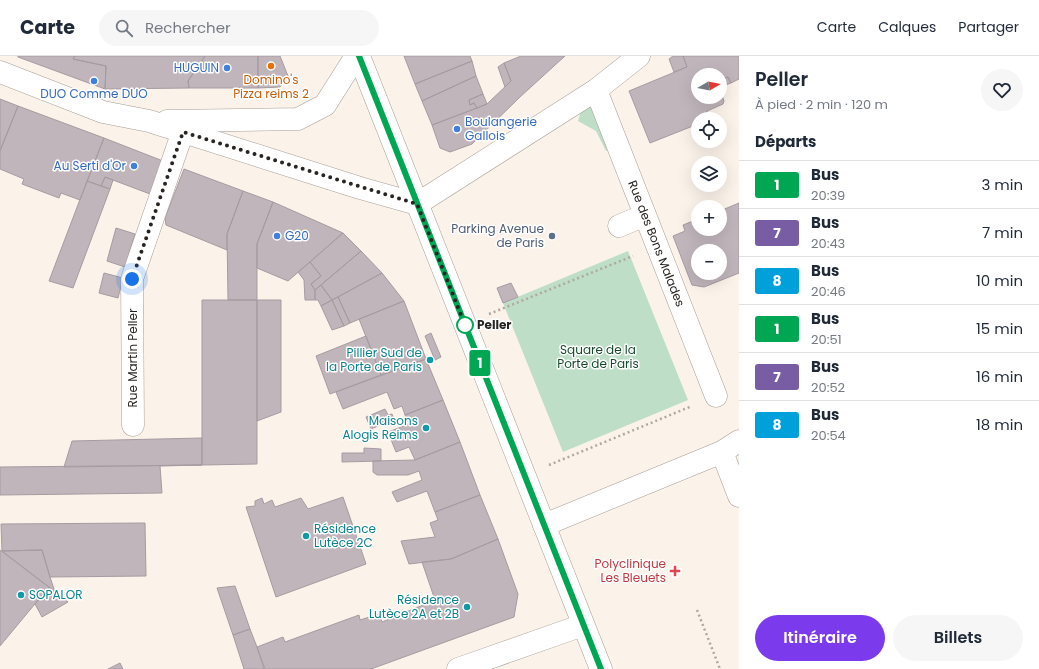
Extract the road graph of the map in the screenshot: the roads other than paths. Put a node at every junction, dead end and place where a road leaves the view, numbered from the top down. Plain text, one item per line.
1 (357, 56) edge
2 (639, 56) edge
3 (0, 72) edge
4 (596, 90) junction
5 (149, 121) junction
6 (183, 132) junction
7 (417, 204) junction
8 (645, 216) junction
9 (619, 226) dead end
10 (716, 396) road end
11 (133, 425) dead end
12 (730, 447) edge
13 (739, 496) edge
14 (544, 525) junction
15 (583, 625) junction
16 (458, 669) edge
17 (601, 669) edge

1 - 5 street
1 - 7 street
2 - 4 street
3 - 5 street
4 - 7 street
4 - 8 street, Rue des Bons Malades
5 - 6 street
6 - 7 street
6 - 11 street, Rue Martin Peller
7 - 14 street
8 - 9 street
8 - 10 street, Rue des Bons Malades
12 - 13 street
12 - 14 street
14 - 15 street
15 - 16 street
15 - 17 street

